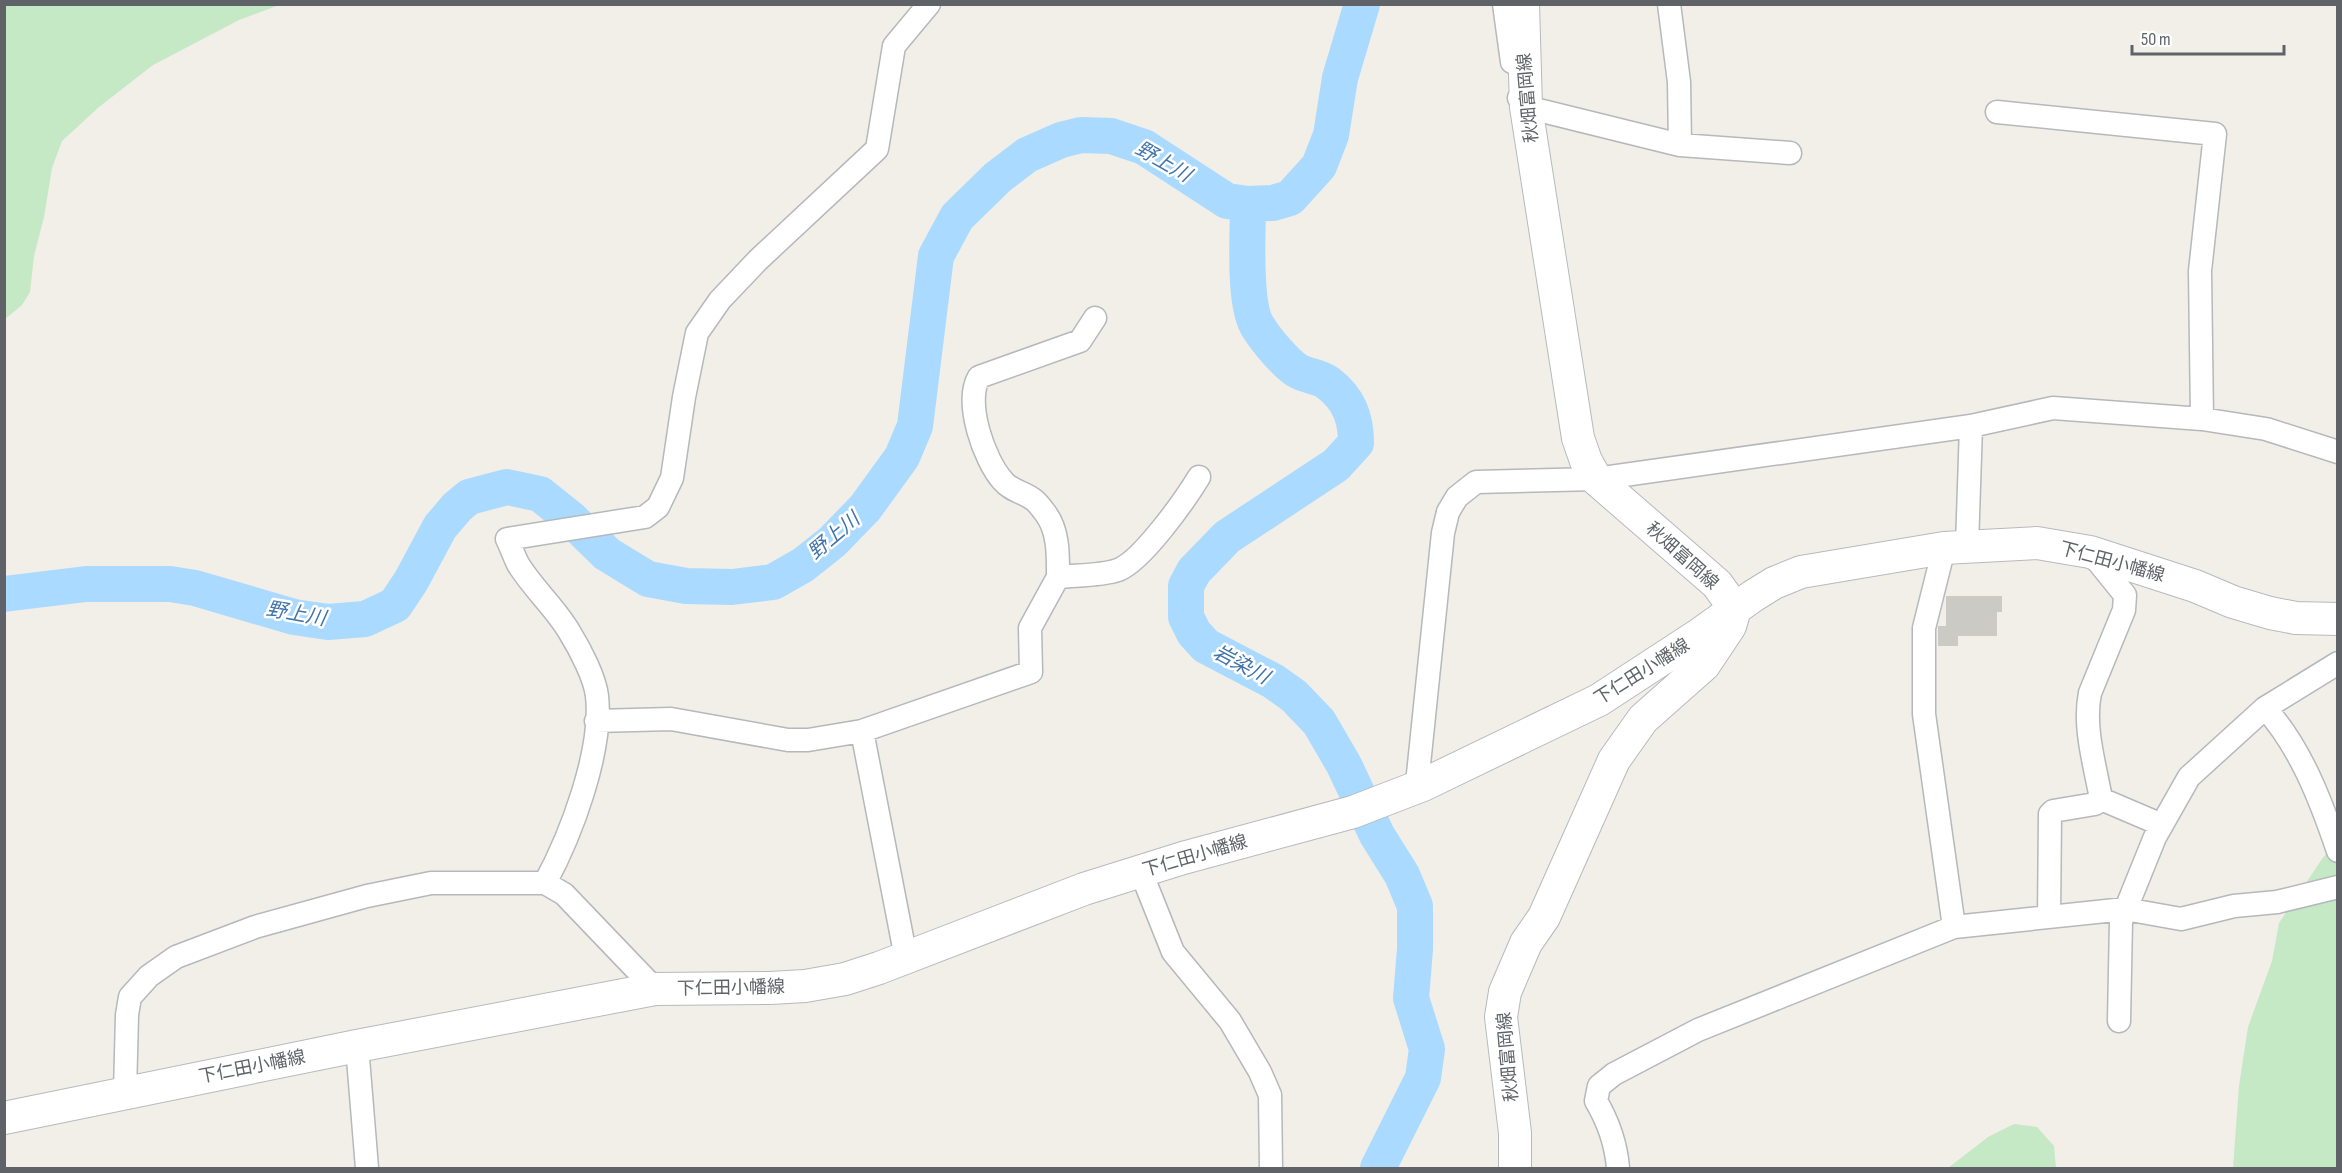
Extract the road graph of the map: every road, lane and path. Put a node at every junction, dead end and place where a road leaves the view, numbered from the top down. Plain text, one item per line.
1 (929, 4) edge
2 (1504, 4) edge
3 (1523, 4) edge
4 (1669, 4) edge
5 (1526, 107) junction
6 (1997, 112) dead end
7 (1680, 145) junction
8 (1791, 153) dead end
9 (1095, 318) dead end
10 (2202, 419) junction
11 (1971, 426) junction
12 (2337, 452) edge
13 (1199, 477) dead end
14 (1596, 479) junction
15 (1956, 547) junction
16 (2090, 552) junction
17 (1058, 577) junction
18 (1735, 609) junction
19 (2337, 619) edge
20 (2337, 663) edge
21 (2265, 708) junction
22 (596, 721) junction
23 (862, 731) junction
24 (1410, 790) junction
25 (2101, 799) junction
26 (2162, 825) junction
27 (2337, 851) edge
28 (1141, 872) junction
29 (545, 883) junction
30 (2337, 887) edge
31 (2124, 909) junction
32 (2049, 917) junction
33 (1954, 927) junction
34 (906, 958) junction
35 (656, 989) junction
36 (2119, 1021) dead end
37 (357, 1046) junction
38 (125, 1093) junction
39 (4, 1118) edge
40 (366, 1168) edge
41 (1271, 1168) edge
42 (1515, 1168) edge
43 (1618, 1168) edge

1 - 22 street
2 - 5 street
3 - 5 main road, 秋畑富岡線
4 - 7 street
5 - 7 street
5 - 14 main road, 秋畑富岡線
6 - 10 street
7 - 8 street
9 - 17 street
10 - 11 street
10 - 12 street
11 - 14 street
11 - 15 street
13 - 17 street
14 - 18 main road, 秋畑富岡線
14 - 24 street
15 - 16 main road, 下仁田小幡線
15 - 18 main road, 下仁田小幡線
15 - 33 street
16 - 19 main road, 下仁田小幡線
16 - 25 street
17 - 23 street
18 - 24 main road, 下仁田小幡線
18 - 42 main road, 秋畑富岡線
20 - 21 street
21 - 26 street
21 - 27 street
22 - 23 street
22 - 29 street
23 - 34 street
24 - 28 main road, 下仁田小幡線
25 - 26 street
25 - 32 street
26 - 31 street
28 - 34 main road, 下仁田小幡線
28 - 41 street
29 - 35 street
29 - 38 street
30 - 31 street
31 - 32 street
31 - 36 street
32 - 33 street
33 - 43 street
34 - 35 main road, 下仁田小幡線
35 - 37 main road, 下仁田小幡線
37 - 38 main road, 下仁田小幡線
37 - 40 street
38 - 39 main road, 下仁田小幡線

